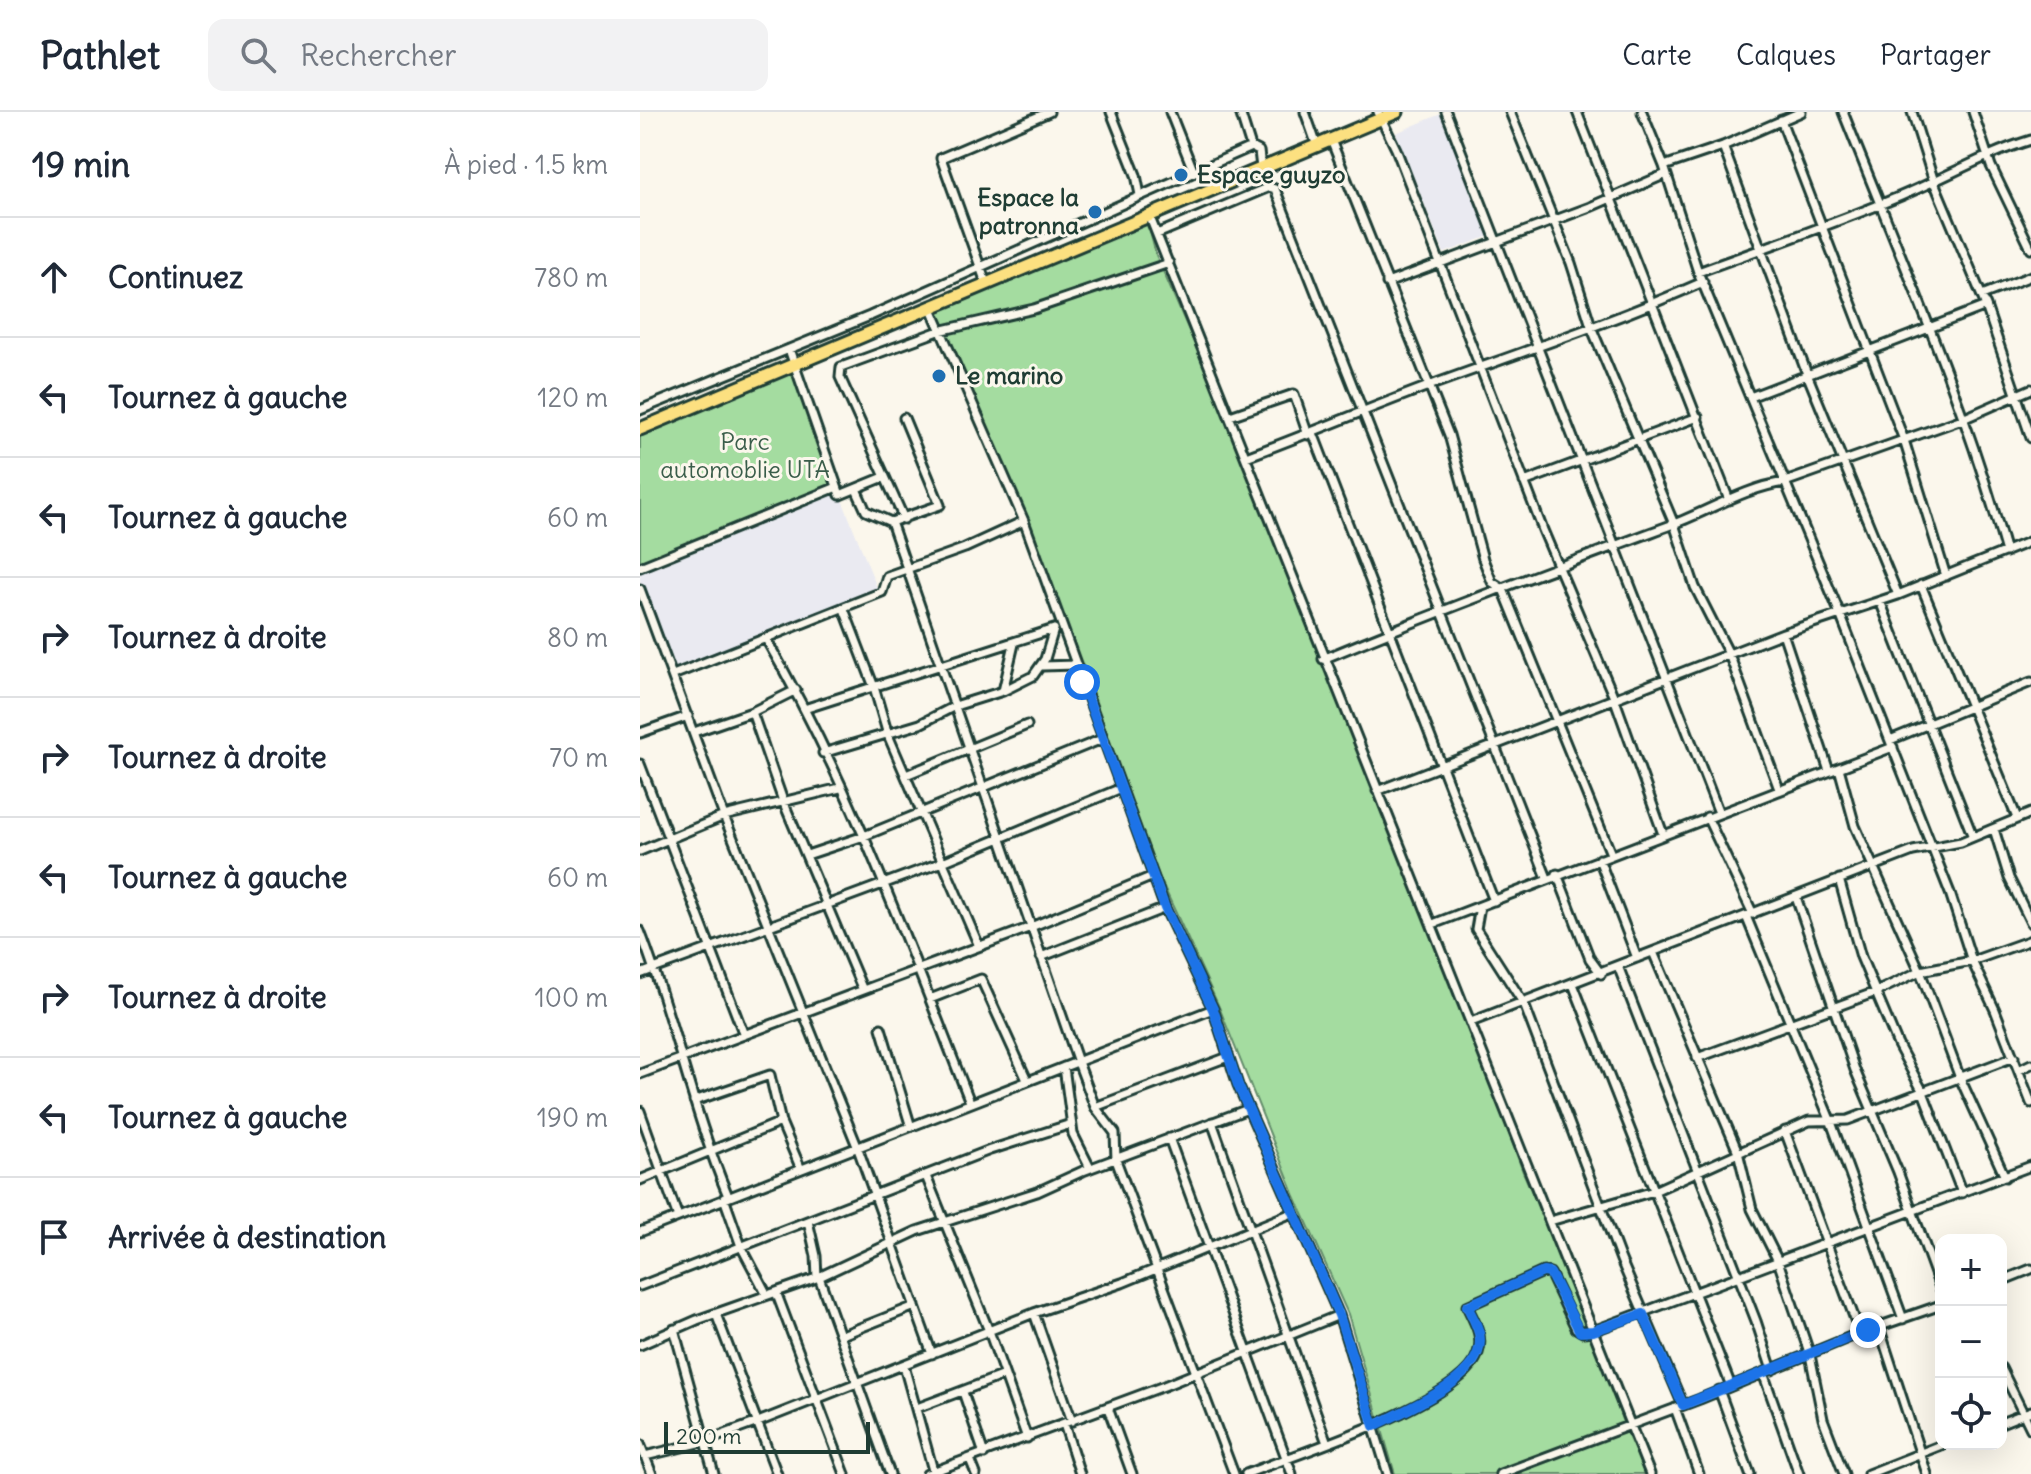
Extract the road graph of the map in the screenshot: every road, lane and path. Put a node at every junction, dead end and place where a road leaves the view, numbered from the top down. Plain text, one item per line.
1 (1049, 112) edge
2 (1111, 112) edge
3 (1170, 112) edge
4 (1240, 112) edge
5 (1305, 112) edge
6 (1397, 112) edge
7 (1446, 112) edge
8 (1510, 112) edge
9 (1577, 112) edge
10 (1642, 112) edge
11 (1801, 112) edge
12 (1843, 112) edge
13 (1912, 112) edge
14 (1973, 112) edge
15 (1379, 115) edge
16 (1781, 120) junction
17 (1331, 140) junction
18 (2031, 140) edge
19 (1317, 146) junction
20 (1723, 146) junction
21 (1251, 147) junction
22 (1987, 154) junction
23 (1261, 168) junction
24 (1193, 170) junction
25 (1665, 170) junction
26 (1934, 182) junction
27 (1140, 195) junction
28 (1610, 198) junction
29 (1880, 205) junction
30 (1149, 215) junction
31 (1554, 221) junction
32 (1822, 226) junction
33 (1157, 234) junction
34 (1496, 241) junction
35 (1760, 249) junction
36 (2031, 249) edge
37 (1169, 263) junction
38 (1438, 265) junction
39 (979, 267) junction
40 (1698, 272) junction
41 (2031, 276) edge
42 (1703, 282) junction
43 (986, 283) junction
44 (1387, 283) junction
45 (1982, 295) junction
46 (1650, 305) junction
47 (930, 306) junction
48 (1986, 306) junction
49 (1931, 328) junction
50 (1592, 329) junction
51 (939, 331) junction
52 (1539, 348) junction
53 (789, 349) junction
54 (1870, 352) junction
55 (794, 364) junction
56 (1480, 367) junction
57 (1807, 374) junction
58 (1429, 386) junction
59 (2031, 389) edge
60 (2015, 395) junction
61 (1750, 397) junction
62 (640, 410) edge
63 (1364, 414) junction
64 (1230, 416) junction
65 (1698, 417) junction
66 (904, 418) dead end
67 (1965, 418) junction
68 (640, 429) edge
69 (1311, 434) junction
70 (2031, 438) edge
71 (1639, 439) junction
72 (1904, 440) junction
73 (1246, 457) junction
74 (1581, 462) junction
75 (1844, 462) junction
76 (884, 477) junction
77 (1524, 482) junction
78 (1785, 482) junction
79 (837, 487) junction
80 (856, 489) junction
81 (1729, 500) junction
82 (904, 519) junction
83 (1024, 521) junction
84 (891, 522) junction
85 (1674, 524) junction
86 (2031, 541) edge
87 (1614, 543) junction
88 (2006, 552) junction
89 (905, 566) junction
90 (1559, 566) junction
91 (640, 567) edge
92 (1946, 576) junction
93 (1921, 585) junction
94 (640, 589) edge
95 (1503, 589) junction
96 (1898, 595) junction
97 (1880, 601) junction
98 (643, 607) edge
99 (844, 609) junction
100 (1442, 612) junction
101 (1840, 614) junction
102 (1062, 625) junction
103 (1054, 629) junction
104 (1389, 632) junction
105 (1783, 633) junction
106 (766, 639) junction
107 (1014, 644) junction
108 (1729, 654) junction
109 (1323, 659) junction
110 (1076, 665) junction
111 (940, 666) junction
112 (1042, 666) junction
113 (673, 675) junction
114 (1664, 679) junction
115 (2031, 682) edge
116 (874, 687) junction
117 (796, 690) junction
118 (1003, 691) junction
119 (1615, 700) junction
120 (955, 706) junction
121 (1969, 707) junction
122 (804, 709) junction
123 (752, 712) junction
124 (688, 716) junction
125 (1558, 722) junction
126 (1927, 724) junction
127 (1027, 725) dead end
128 (694, 732) junction
129 (640, 733) edge
130 (888, 735) junction
131 (1102, 739) junction
132 (1891, 743) junction
133 (1495, 744) junction
134 (969, 748) junction
135 (823, 753) junction
136 (640, 764) edge
137 (1442, 765) junction
138 (1839, 768) junction
139 (1829, 771) junction
140 (906, 775) junction
141 (981, 786) junction
142 (840, 788) junction
143 (1119, 789) junction
144 (1779, 789) junction
145 (1377, 791) junction
146 (783, 801) junction
147 (923, 810) junction
148 (1719, 813) junction
149 (2031, 813) edge
150 (724, 816) junction
151 (1707, 817) junction
152 (2017, 818) junction
153 (1994, 829) junction
154 (1663, 834) junction
155 (864, 836) junction
156 (1973, 837) junction
157 (999, 838) junction
158 (670, 839) junction
159 (1933, 850) junction
160 (640, 851) edge
161 (1611, 854) junction
162 (807, 855) junction
163 (1599, 859) junction
164 (945, 861) junction
165 (1873, 866) junction
166 (1557, 874) junction
167 (1153, 876) junction
168 (1547, 878) junction
169 (1839, 879) junction
170 (885, 881) junction
171 (1796, 897) junction
172 (1494, 901) junction
173 (828, 902) junction
174 (1480, 906) junction
175 (1165, 908) junction
176 (1750, 915) junction
177 (2031, 923) edge
178 (768, 924) junction
179 (1433, 924) junction
180 (1031, 927) junction
181 (640, 931) edge
182 (2031, 940) edge
183 (711, 946) junction
184 (979, 946) junction
185 (1653, 952) junction
186 (1041, 957) junction
187 (1637, 958) junction
188 (1972, 961) junction
189 (1618, 966) junction
190 (655, 968) junction
191 (918, 968) junction
192 (1920, 971) junction
193 (640, 974) edge
194 (1601, 974) junction
195 (1573, 984) junction
196 (862, 988) junction
197 (1876, 992) junction
198 (930, 999) junction
199 (1524, 1004) junction
200 (1834, 1007) junction
201 (1213, 1009) junction
202 (804, 1012) junction
203 (1471, 1022) junction
204 (1788, 1024) junction
205 (881, 1028) dead end
206 (744, 1035) junction
207 (1228, 1057) junction
208 (2014, 1057) junction
209 (680, 1058) junction
210 (1697, 1058) junction
211 (1078, 1062) junction
212 (2031, 1064) edge
213 (1064, 1067) junction
214 (2019, 1070) junction
215 (640, 1074) edge
216 (1960, 1078) junction
217 (1027, 1080) junction
218 (1923, 1092) junction
219 (694, 1101) junction
220 (970, 1102) junction
221 (2031, 1103) edge
222 (1095, 1107) junction
223 (1248, 1109) junction
224 (1873, 1110) junction
225 (640, 1111) edge
226 (781, 1122) junction
227 (1212, 1122) junction
228 (1831, 1122) junction
229 (910, 1124) junction
230 (1071, 1124) junction
231 (643, 1129) edge
232 (1785, 1131) junction
233 (1169, 1138) junction
234 (857, 1146) junction
235 (710, 1152) junction
236 (1738, 1152) junction
237 (1116, 1160) junction
238 (2031, 1166) edge
239 (800, 1167) junction
240 (1090, 1168) junction
241 (1698, 1170) junction
242 (662, 1172) junction
243 (926, 1176) junction
244 (2005, 1177) junction
245 (640, 1180) edge
246 (1654, 1191) junction
247 (1962, 1193) junction
248 (876, 1195) junction
249 (726, 1197) junction
250 (1601, 1209) junction
251 (1912, 1210) junction
252 (1292, 1213) junction
253 (678, 1217) junction
254 (808, 1221) junction
255 (1550, 1221) junction
256 (942, 1222) junction
257 (1868, 1226) junction
258 (1252, 1230) junction
259 (640, 1232) edge
260 (1826, 1241) junction
261 (891, 1242) junction
262 (1208, 1245) junction
263 (741, 1246) junction
264 (1778, 1261) junction
265 (1155, 1267) junction
266 (2031, 1269) edge
267 (1935, 1273) edge
268 (1737, 1275) junction
269 (818, 1277) junction
270 (2007, 1279) edge
271 (640, 1286) edge
272 (776, 1292) junction
273 (1693, 1292) junction
274 (767, 1295) junction
275 (915, 1306) junction
276 (1938, 1306) edge
277 (1034, 1313) junction
278 (716, 1314) junction
279 (1643, 1314) junction
280 (1339, 1315) junction
281 (1903, 1319) junction
282 (1879, 1327) junction
283 (674, 1329) junction
284 (989, 1331) junction
285 (1593, 1331) junction
286 (1860, 1333) junction
287 (842, 1335) junction
288 (1285, 1335) junction
289 (640, 1345) edge
290 (1248, 1353) junction
291 (932, 1354) junction
292 (1810, 1355) junction
293 (904, 1366) junction
294 (1767, 1372) junction
295 (1196, 1373) junction
296 (1004, 1375) junction
297 (2007, 1378) edge
298 (859, 1384) junction
299 (1731, 1386) junction
300 (1719, 1390) junction
301 (963, 1392) junction
302 (816, 1400) junction
303 (1679, 1407) junction
304 (917, 1408) junction
305 (1108, 1408) junction
306 (2028, 1413) edge
307 (1072, 1421) junction
308 (2007, 1421) edge
309 (758, 1422) junction
310 (1064, 1424) junction
311 (1631, 1424) junction
312 (1374, 1426) junction
313 (2031, 1429) edge
314 (1027, 1438) junction
315 (703, 1442) junction
316 (1327, 1443) junction
317 (640, 1444) edge
318 (1935, 1447) edge
319 (1918, 1452) junction
320 (984, 1454) junction
321 (645, 1456) junction
322 (1286, 1458) junction
323 (970, 1459) junction
324 (931, 1473) edge
325 (652, 1474) edge
326 (714, 1474) edge
327 (777, 1474) edge
328 (845, 1474) edge
329 (890, 1474) edge
330 (976, 1474) edge
331 (1080, 1474) edge
332 (1132, 1474) edge
333 (1234, 1474) edge
334 (1246, 1474) edge
335 (1292, 1474) edge
336 (1388, 1474) edge
337 (1500, 1474) edge
338 (1650, 1474) edge
339 (1699, 1474) edge
340 (1750, 1474) edge
341 (1799, 1474) edge
342 (1844, 1474) edge
343 (1870, 1474) edge
344 (1927, 1474) edge

1 - 39 street
2 - 27 street
3 - 24 street
4 - 21 street
5 - 19 street
6 - 15 highway
7 - 34 street
8 - 31 street
9 - 28 street
10 - 25 street
11 - 16 street
12 - 29 street
13 - 26 street
14 - 22 street
15 - 17 highway
15 - 38 street
16 - 20 street
16 - 32 street
17 - 19 highway
17 - 44 street
18 - 22 street
19 - 23 highway
20 - 25 street
20 - 35 street
21 - 23 street
21 - 24 street
22 - 26 street
22 - 36 street
23 - 30 highway
24 - 27 street
25 - 28 street
25 - 40 street
26 - 29 street
26 - 45 street
27 - 39 street
28 - 31 street
28 - 46 street
29 - 32 street
29 - 49 street
30 - 33 street
30 - 43 highway
31 - 34 street
31 - 50 street
32 - 35 street
32 - 54 street
33 - 37 street
33 - 63 street
34 - 38 street
34 - 52 street
35 - 40 street
35 - 57 street
37 - 51 street
37 - 64 street
38 - 44 street
38 - 56 street
39 - 43 street
39 - 53 street
40 - 42 street
41 - 45 street
42 - 46 street
42 - 61 street
43 - 47 highway
44 - 58 street
45 - 48 street
46 - 50 street
46 - 65 street
47 - 51 street
47 - 55 highway
48 - 49 street
48 - 60 street
49 - 54 street
49 - 67 street
50 - 52 street
50 - 71 street
51 - 76 street
51 - 83 street
52 - 56 street
52 - 74 street
53 - 55 street
53 - 62 street
54 - 57 street
54 - 72 street
55 - 68 highway
55 - 79 street
56 - 58 street
56 - 77 street
57 - 61 street
57 - 75 street
58 - 63 street
58 - 95 street
59 - 60 street
60 - 67 street
60 - 70 street
61 - 78 street
63 - 69 street
63 - 100 street
64 - 69 street
64 - 73 street
65 - 71 street
65 - 81 street
66 - 82 street
67 - 72 street
67 - 88 street
69 - 73 street
69 - 104 street
71 - 74 street
71 - 85 street
72 - 75 street
72 - 92 street
73 - 109 street
74 - 77 street
74 - 87 street
75 - 78 street
75 - 96 street
76 - 80 street
76 - 82 street
77 - 90 street
78 - 81 street
78 - 101 street
79 - 80 street
79 - 91 street
80 - 84 street
81 - 85 street
82 - 84 street
83 - 89 street
83 - 102 street
84 - 89 street
85 - 87 street
85 - 108 street
86 - 88 street
87 - 90 street
87 - 114 street
88 - 92 street
89 - 99 street
89 - 111 street
90 - 95 street
90 - 119 street
92 - 93 street
93 - 96 street
93 - 121 street
94 - 98 street
95 - 100 street
95 - 125 street
96 - 97 street
97 - 101 street
97 - 126 street
98 - 113 street
99 - 106 street
99 - 116 street
100 - 104 street
100 - 133 street
101 - 105 street
101 - 132 street
102 - 103 street
102 - 110 street
103 - 107 street
103 - 112 street
104 - 109 street
104 - 137 street
105 - 108 street
105 - 139 street
106 - 113 street
106 - 117 street
107 - 111 street
107 - 118 street
108 - 114 street
108 - 144 street
109 - 145 street
110 - 112 street
110 - 131 street
111 - 116 street
111 - 120 street
112 - 118 street
113 - 124 street
114 - 119 street
114 - 148 street
115 - 121 street
116 - 122 street
116 - 130 street
117 - 122 street
117 - 123 street
118 - 120 street
119 - 125 street
119 - 154 street
120 - 130 street
120 - 134 street
121 - 126 street
121 - 152 street
122 - 135 street
123 - 128 street
123 - 146 street
124 - 128 street
124 - 129 street
125 - 133 street
125 - 161 street
126 - 132 street
126 - 156 street
127 - 134 street
128 - 150 street
130 - 135 street
130 - 140 street
131 - 141 street
131 - 143 street
132 - 138 street
132 - 159 street
133 - 137 street
133 - 168 street
134 - 140 street
134 - 141 street
135 - 142 street
136 - 158 street
137 - 145 street
137 - 172 street
138 - 139 street
138 - 165 street
139 - 144 street
140 - 147 street
141 - 147 street
141 - 157 street
142 - 146 street
142 - 155 street
143 - 157 street
143 - 167 street
144 - 148 street
145 - 179 street
146 - 150 street
146 - 162 street
147 - 155 street
147 - 164 street
148 - 151 street
149 - 152 street
150 - 158 street
150 - 178 street
151 - 154 street
151 - 176 street
152 - 153 street
153 - 156 street
153 - 177 street
154 - 161 street
155 - 162 street
155 - 170 street
156 - 159 street
157 - 164 street
157 - 180 street
158 - 160 street
158 - 183 street
159 - 165 street
159 - 188 street
161 - 163 street
162 - 173 street
163 - 166 street
163 - 187 street
164 - 170 street
164 - 184 street
165 - 169 street
165 - 192 street
166 - 168 street
166 - 194 street
167 - 175 street
167 - 180 street
168 - 172 street
169 - 171 street
169 - 197 street
170 - 173 street
170 - 191 street
171 - 176 street
171 - 200 street
172 - 174 street
173 - 178 street
173 - 196 street
174 - 179 street
174 - 199 street
175 - 186 street
175 - 201 street
176 - 185 street
176 - 204 street
178 - 183 street
178 - 202 street
179 - 203 street
180 - 184 street
180 - 186 street
181 - 190 street
182 - 188 street
183 - 190 street
183 - 206 street
184 - 191 street
185 - 187 street
185 - 210 street
186 - 211 street
187 - 189 street
188 - 192 street
188 - 208 street
189 - 194 street
189 - 241 street
190 - 193 street
190 - 209 street
191 - 196 street
191 - 198 street
192 - 197 street
192 - 216 street
194 - 195 street
195 - 199 street
195 - 246 street
196 - 202 street
197 - 200 street
197 - 218 street
198 - 217 street
198 - 220 street
199 - 203 street
199 - 250 street
200 - 204 street
200 - 224 street
201 - 207 street
201 - 211 street
202 - 206 street
202 - 234 street
203 - 255 street
204 - 210 street
204 - 228 street
205 - 229 street
206 - 209 street
207 - 222 street
207 - 223 street
208 - 214 street
208 - 216 street
209 - 215 street
209 - 219 street
210 - 236 street
211 - 213 street
211 - 222 street
212 - 214 street
213 - 217 street
213 - 230 street
214 - 221 street
216 - 218 street
216 - 244 street
217 - 220 street
218 - 224 street
218 - 247 street
219 - 226 street
219 - 235 street
220 - 229 street
222 - 237 street
223 - 227 street
223 - 252 street
224 - 228 street
224 - 251 street
225 - 231 street
226 - 235 street
226 - 239 street
227 - 233 street
227 - 258 street
228 - 232 street
228 - 257 street
229 - 234 street
230 - 240 street
230 - 243 street
231 - 242 street
232 - 236 street
232 - 260 street
233 - 237 street
233 - 262 street
234 - 239 street
234 - 248 street
235 - 242 street
235 - 249 street
236 - 241 street
236 - 264 street
237 - 240 street
237 - 265 street
238 - 244 street
239 - 249 street
240 - 256 street
241 - 246 street
241 - 268 street
242 - 245 street
242 - 253 street
243 - 248 street
243 - 256 street
244 - 247 street
246 - 250 street
246 - 273 street
247 - 251 street
248 - 254 street
248 - 261 street
249 - 253 street
249 - 263 street
250 - 255 street
250 - 279 street
251 - 257 street
251 - 267 street
252 - 258 street
252 - 280 street
253 - 259 street
254 - 263 street
254 - 269 street
255 - 285 street
256 - 261 street
256 - 284 street
257 - 260 street
257 - 281 street
258 - 262 street
258 - 288 street
260 - 264 street
260 - 286 street
261 - 269 street
261 - 275 street
262 - 265 street
262 - 290 street
263 - 271 street
263 - 274 street
264 - 268 street
264 - 292 street
265 - 277 street
265 - 295 street
266 - 270 street
268 - 273 street
268 - 294 street
269 - 272 street
269 - 287 street
272 - 274 street
272 - 302 street
273 - 279 street
273 - 299 street
274 - 278 street
275 - 287 street
275 - 291 street
276 - 281 street
277 - 284 street
277 - 307 street
278 - 283 street
278 - 309 street
279 - 285 street
279 - 303 street
280 - 288 street
280 - 312 street
281 - 282 street
282 - 286 street
282 - 319 street
283 - 289 street
283 - 315 street
284 - 291 street
284 - 296 street
285 - 311 street
285 - 312 street
286 - 292 street
287 - 298 street
288 - 290 street
288 - 316 street
290 - 295 street
290 - 322 street
291 - 293 street
292 - 294 street
292 - 342 street
293 - 298 street
293 - 304 street
294 - 299 street
294 - 341 street
295 - 305 street
295 - 333 street
296 - 301 street
296 - 314 street
297 - 306 street
298 - 302 street
298 - 329 street
299 - 300 street
300 - 303 street
300 - 340 street
301 - 304 street
301 - 320 street
302 - 309 street
302 - 328 street
303 - 311 street
303 - 339 street
304 - 324 street
305 - 307 street
305 - 332 street
306 - 308 street
306 - 313 street
307 - 310 street
309 - 315 street
309 - 327 street
310 - 314 street
310 - 331 street
311 - 337 street
311 - 338 street
312 - 316 street
312 - 336 street
314 - 320 street
315 - 321 street
315 - 326 street
316 - 322 street
317 - 321 street
318 - 319 street
319 - 343 street
319 - 344 street
320 - 323 street
321 - 325 street
322 - 334 street
322 - 335 street
323 - 324 street
323 - 330 street

